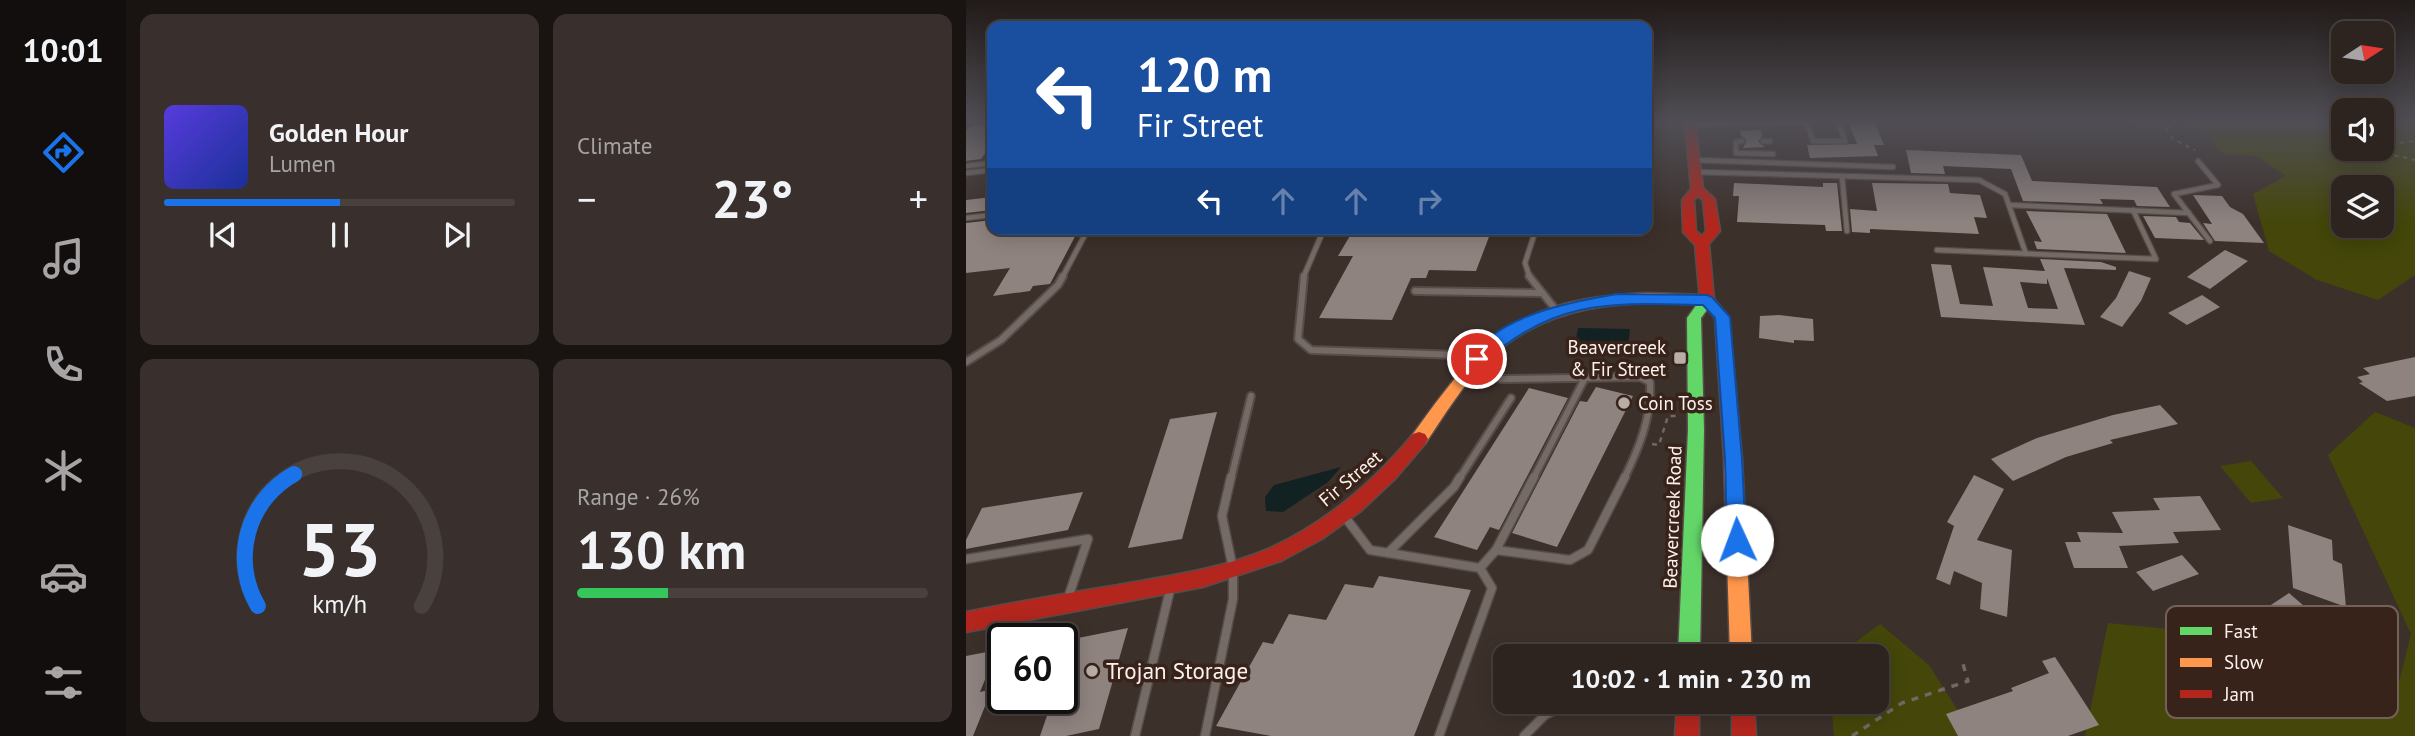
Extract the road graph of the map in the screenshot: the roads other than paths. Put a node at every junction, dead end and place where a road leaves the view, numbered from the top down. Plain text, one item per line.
1 (1694, 155) edge
2 (2198, 161) road end
3 (987, 164) edge
4 (966, 166) edge
5 (1695, 166) junction
6 (1893, 167) dead end
7 (987, 171) edge
8 (966, 173) edge
9 (1842, 176) junction
10 (2009, 205) junction
11 (2133, 211) junction
12 (2189, 213) junction
13 (987, 216) edge
14 (966, 218) edge
15 (1847, 231) dead end
16 (1085, 235) edge
17 (1321, 235) edge
18 (1534, 235) edge
19 (2210, 241) dead end
20 (1937, 250) dead end
21 (2026, 254) junction
22 (1415, 290) dead end
23 (1542, 293) junction
24 (1707, 300) junction
25 (1556, 310) junction
26 (966, 362) edge
27 (1473, 364) junction
28 (1585, 378) junction
29 (1251, 396) dead end
30 (1511, 398) dead end
31 (1343, 514) junction
32 (1496, 550) junction
33 (1388, 552) junction
34 (966, 559) edge
35 (1480, 568) junction
36 (1233, 569) junction
37 (1172, 584) junction
38 (1066, 603) junction
39 (966, 622) edge
40 (1689, 644) edge
41 (1741, 644) edge
42 (1548, 714) edge
43 (1688, 714) edge
44 (1743, 714) edge
45 (1135, 736) edge
46 (1205, 736) edge
47 (1438, 736) edge
48 (1524, 736) edge
49 (1687, 736) edge
50 (1744, 736) edge

1 - 5 main road, Beavercreek Road
2 - 12 lane
3 - 4 lane
5 - 6 lane
5 - 9 lane
5 - 24 main road, Beavercreek Road
7 - 8 lane
9 - 10 lane
9 - 15 lane
10 - 11 lane
10 - 21 lane
11 - 12 lane
11 - 21 lane
12 - 19 lane
13 - 14 lane
16 - 26 lane
17 - 27 lane
18 - 23 lane
20 - 21 lane
22 - 23 lane
23 - 25 lane
24 - 25 main road, Fir Street
24 - 40 main road, Beavercreek Road
24 - 41 main road, Beavercreek Road
25 - 27 main road, Fir Street
27 - 28 lane
27 - 31 main road, Fir Street
28 - 32 lane
28 - 32 lane
29 - 36 lane
30 - 33 lane
31 - 33 lane
31 - 36 main road, Fir Street
32 - 35 lane
33 - 35 lane
34 - 38 lane
35 - 47 lane
36 - 37 main road, Fir Street
36 - 46 lane
37 - 38 main road, Fir Street
37 - 45 lane
38 - 39 main road, Fir Street
42 - 48 lane
43 - 49 main road
44 - 50 main road

